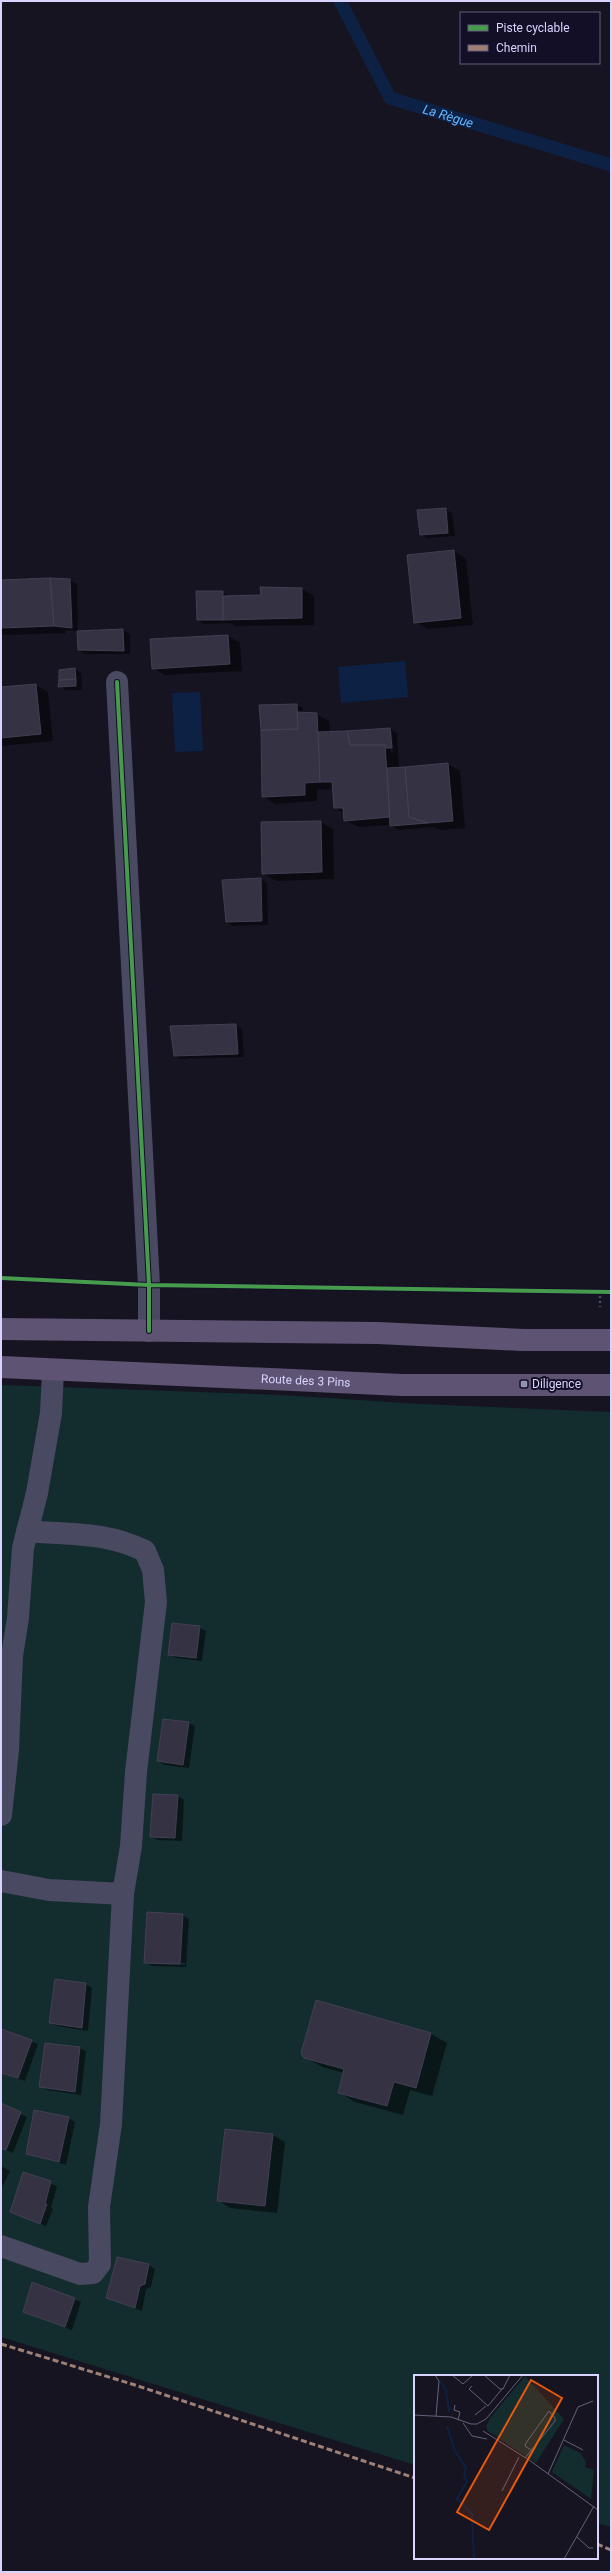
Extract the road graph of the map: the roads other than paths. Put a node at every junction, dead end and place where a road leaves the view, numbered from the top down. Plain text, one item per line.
1 (117, 682) dead end
2 (1, 1329) edge
3 (149, 1331) junction
4 (611, 1340) edge
5 (1, 1367) edge
6 (53, 1371) junction
7 (611, 1385) edge
8 (27, 1531) junction
9 (1, 1815) edge
10 (1, 1881) edge
11 (123, 1894) junction
12 (1, 2246) edge

1 - 3 street
2 - 3 main road
3 - 4 main road
5 - 6 main road, Route des 3 Pins
6 - 7 main road, Route des 3 Pins
6 - 8 street
8 - 9 street
8 - 11 street
10 - 11 street
11 - 12 street

